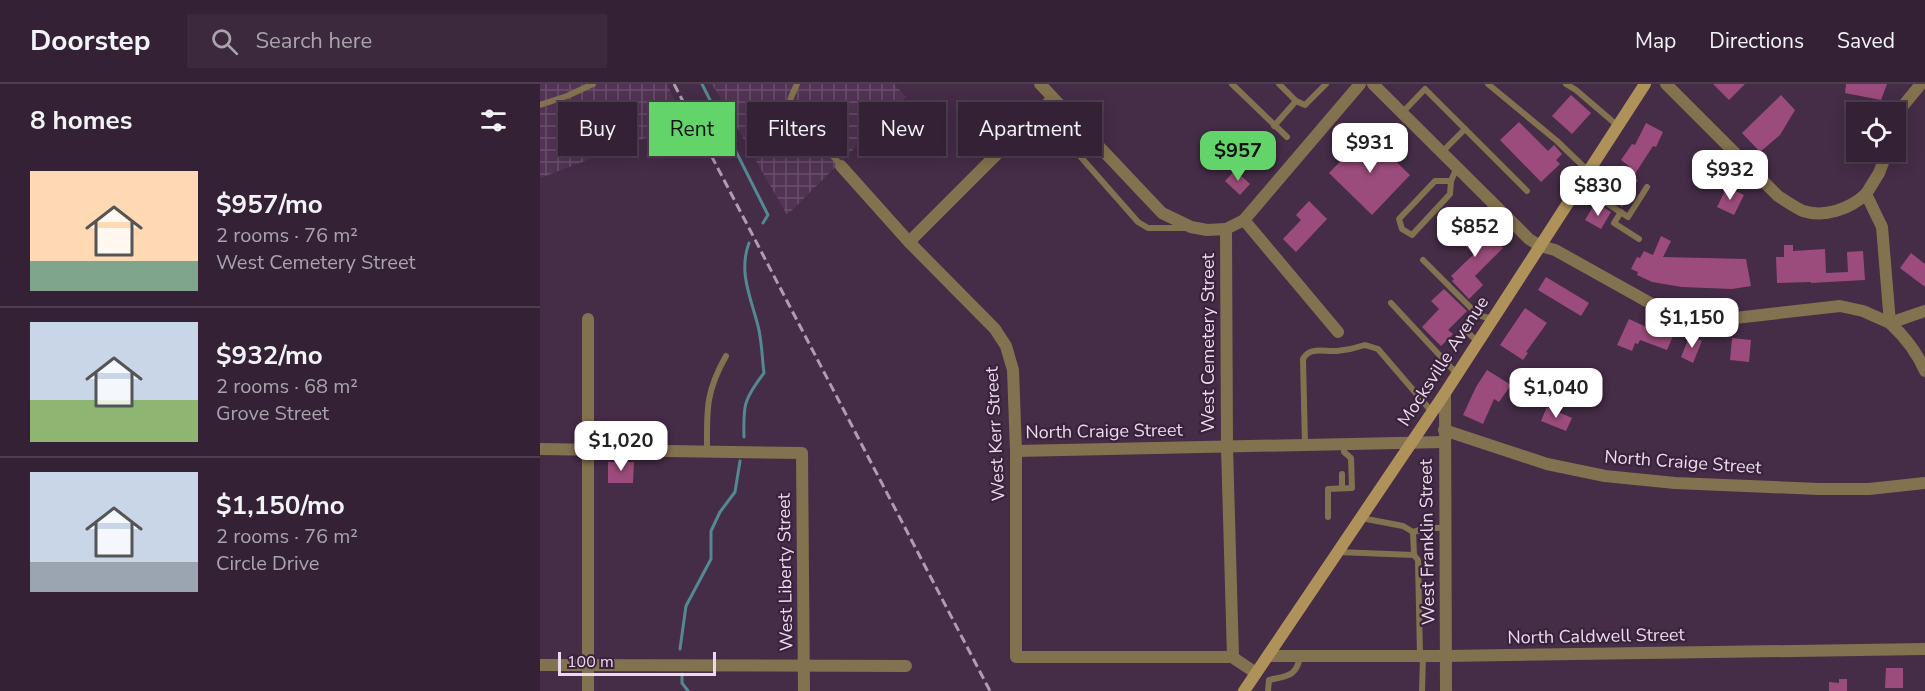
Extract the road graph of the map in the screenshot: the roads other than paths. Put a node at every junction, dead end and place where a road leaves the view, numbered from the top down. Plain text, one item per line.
1 (593, 84) edge
2 (797, 84) edge
3 (1040, 84) edge
4 (1232, 84) edge
5 (1279, 84) edge
6 (1326, 84) edge
7 (1360, 84) edge
8 (1373, 84) edge
9 (1488, 84) edge
10 (1566, 84) edge
11 (1645, 84) edge
12 (1666, 84) edge
13 (1921, 84) edge
14 (1053, 98) junction
15 (1296, 101) junction
16 (1057, 102) edge
17 (1906, 102) edge
18 (540, 105) edge
19 (1402, 112) junction
20 (1275, 126) junction
21 (1618, 126) junction
22 (1465, 129) junction
23 (1287, 137) dead end
24 (1102, 149) edge
25 (1442, 153) junction
26 (1080, 156) edge
27 (1883, 162) edge
28 (841, 166) joint
29 (1457, 168) junction
30 (1588, 171) junction
31 (1451, 181) junction
32 (1579, 186) junction
33 (1647, 187) dead end
34 (1527, 191) dead end
35 (1866, 194) junction
36 (1621, 212) junction
37 (1244, 220) junction
38 (1195, 228) junction
39 (1226, 229) junction
40 (1639, 239) dead end
41 (909, 242) junction
42 (1540, 246) junction
43 (1423, 260) dead end
44 (1391, 303) dead end
45 (1925, 311) edge
46 (1478, 315) junction
47 (588, 319) dead end
48 (1493, 319) junction
49 (1890, 324) junction
50 (1338, 332) dead end
51 (1478, 342) junction
52 (726, 356) dead end
53 (1925, 371) edge
54 (1457, 375) junction
55 (1445, 393) junction
56 (1432, 412) junction
57 (1444, 436) junction
58 (1411, 442) junction
59 (1305, 445) junction
60 (1227, 447) junction
61 (540, 449) edge
62 (589, 450) junction
63 (1016, 451) junction
64 (707, 452) junction
65 (1343, 452) junction
66 (1342, 474) dead end
67 (1925, 483) edge
68 (1342, 488) junction
69 (1328, 517) dead end
70 (1360, 518) junction
71 (1445, 528) junction
72 (1413, 532) junction
73 (1337, 552) junction
74 (1414, 555) junction
75 (1925, 649) edge
76 (1268, 656) junction
77 (1300, 656) junction
78 (1421, 656) junction
79 (1446, 656) junction
80 (1233, 657) junction
81 (540, 665) edge
82 (804, 665) junction
83 (588, 666) junction
84 (906, 666) dead end
85 (1256, 673) junction
86 (1269, 680) junction
87 (588, 691) edge
88 (804, 691) edge
89 (1244, 691) edge
90 (1268, 691) edge
91 (1422, 691) edge
92 (1446, 691) edge

1 - 18 lane
2 - 28 lane
3 - 14 street
4 - 20 lane
5 - 15 lane
6 - 15 lane
7 - 37 street, West Cemetery Street
8 - 19 street
9 - 30 lane
10 - 21 lane
11 - 21 street, Mocksville Avenue
12 - 35 street
13 - 17 street
14 - 16 street
14 - 41 street
15 - 20 lane
19 - 22 lane
19 - 25 street
20 - 23 lane
21 - 30 street, Mocksville Avenue
22 - 25 lane
22 - 34 lane
24 - 38 street
25 - 29 street
26 - 38 lane
27 - 35 street
28 - 41 street, West Kerr Street
29 - 31 lane
29 - 42 street
30 - 32 street, Mocksville Avenue
31 - 31 lane
32 - 36 lane
32 - 42 street, Mocksville Avenue
33 - 36 lane
35 - 49 street
36 - 40 lane
37 - 39 street, West Cemetery Street
37 - 50 street
38 - 39 street
39 - 60 street, West Cemetery Street
41 - 63 street, West Kerr Street
42 - 48 street, Mocksville Avenue
42 - 49 street
43 - 46 lane
44 - 54 lane
45 - 49 street
46 - 48 lane
46 - 51 lane
47 - 62 street
48 - 51 street, Mocksville Avenue
49 - 53 street
51 - 54 street, Mocksville Avenue
52 - 64 lane
54 - 55 street, Mocksville Avenue
55 - 56 street, Mocksville Avenue
55 - 57 street, West Franklin Street
56 - 58 street, Mocksville Avenue
56 - 59 lane
57 - 58 street, North Craige Street
57 - 67 street, North Craige Street
57 - 71 street, West Franklin Street
58 - 65 street, North Craige Street
58 - 70 street, Mocksville Avenue
59 - 60 street, North Craige Street
59 - 65 street, North Craige Street
60 - 63 street, North Craige Street
60 - 80 street, West Cemetery Street
61 - 62 street
62 - 64 street
62 - 83 street
63 - 80 street, West Kerr Street
64 - 82 street, West Liberty Street
65 - 68 lane
66 - 68 lane
68 - 69 lane
70 - 72 lane
70 - 73 street, Mocksville Avenue
71 - 72 lane
71 - 79 street, West Franklin Street
72 - 74 lane
73 - 74 lane
73 - 76 street, Mocksville Avenue
74 - 78 lane
75 - 79 street, North Caldwell Street
76 - 77 street, North Caldwell Street
76 - 85 street
77 - 78 street, North Caldwell Street
77 - 86 lane
78 - 79 street, North Caldwell Street
78 - 91 lane
79 - 92 street, West Franklin Street
80 - 85 street
81 - 83 street
82 - 83 street
82 - 84 street
82 - 88 street, West Liberty Street
83 - 87 street
85 - 86 lane
85 - 89 street
86 - 90 lane

